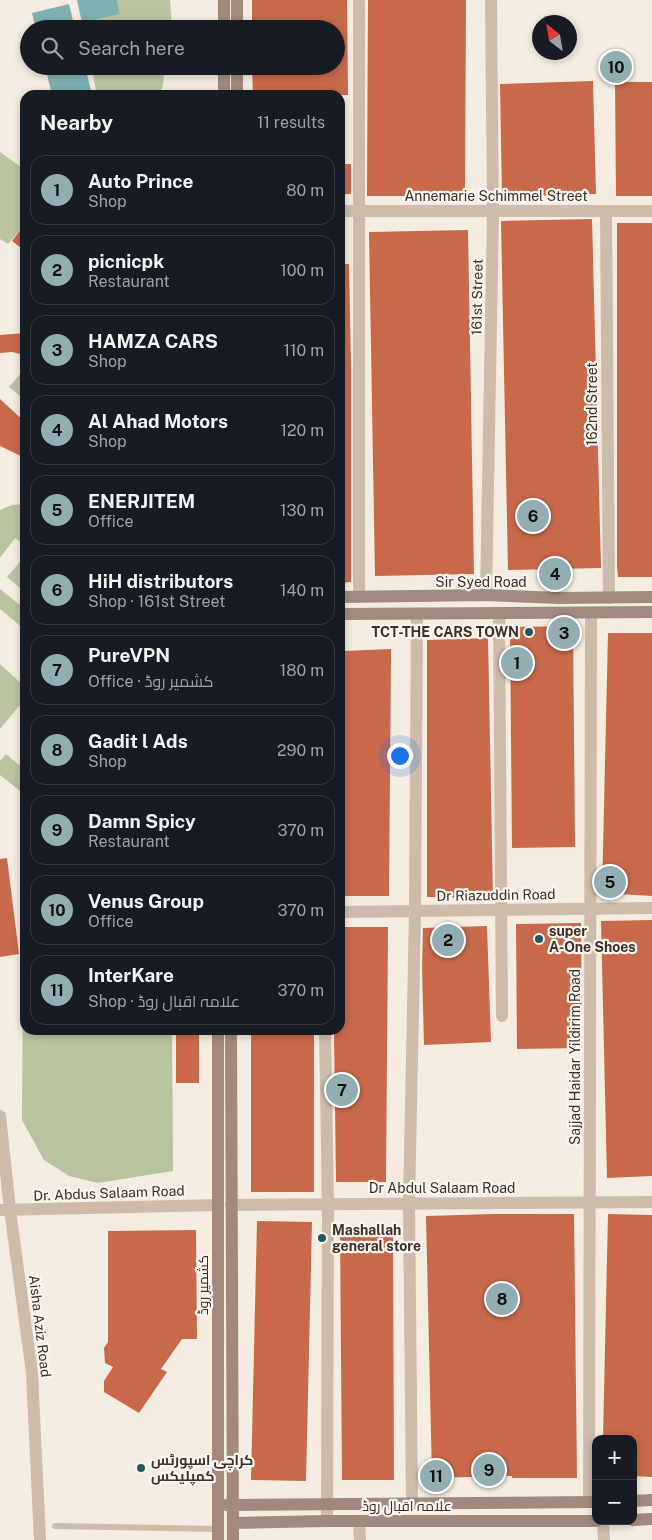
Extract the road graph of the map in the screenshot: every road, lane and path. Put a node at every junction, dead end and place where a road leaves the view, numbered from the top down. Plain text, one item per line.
1 (224, 0) edge
2 (237, 0) edge
3 (359, 0) edge
4 (491, 0) edge
5 (224, 20) edge
6 (237, 20) edge
7 (224, 75) edge
8 (237, 75) edge
9 (224, 90) edge
10 (237, 90) edge
11 (652, 210) edge
12 (345, 211) edge
13 (359, 211) junction
14 (606, 211) junction
15 (493, 212) junction
16 (486, 595) junction
17 (345, 597) edge
18 (359, 597) junction
19 (384, 597) junction
20 (652, 597) edge
21 (560, 598) junction
22 (609, 598) junction
23 (652, 612) edge
24 (499, 613) junction
25 (559, 613) junction
26 (591, 613) junction
27 (345, 614) edge
28 (384, 614) junction
29 (417, 614) junction
30 (591, 908) junction
31 (652, 908) edge
32 (501, 910) junction
33 (345, 912) edge
34 (414, 912) junction
35 (502, 1016) dead end
36 (218, 1035) edge
37 (231, 1035) edge
38 (324, 1035) edge
39 (0, 1116) edge
40 (1, 1134) edge
41 (589, 1202) junction
42 (652, 1202) edge
43 (328, 1204) junction
44 (409, 1204) junction
45 (225, 1205) junction
46 (5, 1210) edge
47 (593, 1480) edge
48 (652, 1500) edge
49 (637, 1501) edge
50 (592, 1502) edge
51 (412, 1504) junction
52 (218, 1505) junction
53 (233, 1505) junction
54 (326, 1505) junction
55 (652, 1519) edge
56 (637, 1520) edge
57 (327, 1521) junction
58 (359, 1521) junction
59 (592, 1521) edge
60 (233, 1523) junction
61 (604, 1525) edge
62 (55, 1526) dead end
63 (217, 1531) edge
64 (40, 1540) edge
65 (233, 1540) edge
66 (360, 1540) edge
67 (604, 1540) edge

1 - 5 main road
2 - 6 main road
3 - 13 street
4 - 15 street, 161st Street
7 - 9 main road
8 - 10 main road
11 - 14 street, Annemarie Schimmel Street
12 - 13 street, Annemarie Schimmel Street
13 - 15 street, Annemarie Schimmel Street
13 - 18 street
14 - 15 street, Annemarie Schimmel Street
14 - 22 street, 162nd Street
15 - 16 street, 161st Street
16 - 19 main road, Sir Syed Road
16 - 21 main road, Sir Syed Road
17 - 18 main road, Sir Syed Road
18 - 19 main road, Sir Syed Road
19 - 28 main road
20 - 22 main road, Sir Syed Road
21 - 22 main road, Sir Syed Road
21 - 25 main road
23 - 26 main road
24 - 25 main road
24 - 29 main road
24 - 32 street
25 - 26 main road
26 - 30 street, Sajjad Haidar Yildirim Road
27 - 28 main road
28 - 29 main road
29 - 34 street
30 - 31 street, Dr Riazuddin Road
30 - 32 street, Dr Riazuddin Road
30 - 41 street, Sajjad Haidar Yildirim Road
32 - 34 street, Dr Riazuddin Road
32 - 35 street
33 - 34 street, Dr Riazuddin Road
34 - 44 street
36 - 45 main road, کشمیر روڈ
37 - 45 main road, کشمیر روڈ
38 - 43 street
39 - 40 street, Aisha Aziz Road
40 - 46 street, Aisha Aziz Road
41 - 42 street, Dr Abdul Salaam Road
41 - 44 street, Dr Abdul Salaam Road
41 - 47 street, Sajjad Haidar Yildirim Road
43 - 44 street, Dr Abdul Salaam Road
43 - 45 street, Dr Abdul Salaam Road
43 - 54 street
44 - 51 street
45 - 46 street, Dr. Abdus Salaam Road
45 - 52 main road, کشمیر روڈ
45 - 53 main road, کشمیر روڈ
46 - 64 street, Aisha Aziz Road
48 - 49 main road
50 - 51 main road, علامہ اقبال روڈ
51 - 54 main road, علامہ اقبال روڈ
52 - 53 main road, علامہ اقبال روڈ
52 - 63 main road, کشمیر روڈ
53 - 54 main road, علامہ اقبال روڈ
53 - 60 main road, کشمیر روڈ
54 - 57 street
55 - 56 main road
57 - 58 main road, علامہ اقبال روڈ
57 - 60 main road, علامہ اقبال روڈ
58 - 59 main road, علامہ اقبال روڈ
58 - 66 street
60 - 63 street, علامہ اقبال روڈ
60 - 65 main road, کشمیر روڈ
61 - 67 street
62 - 63 lane

